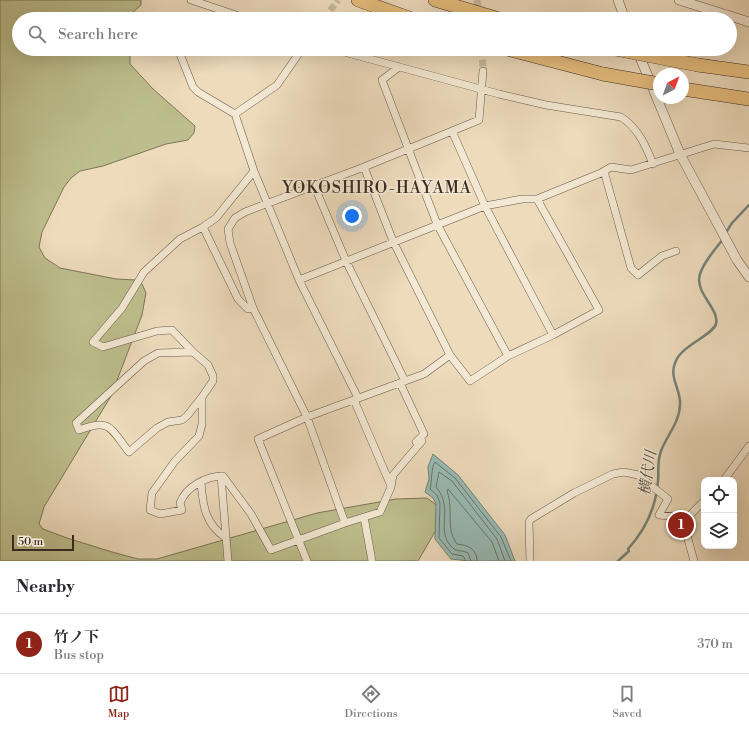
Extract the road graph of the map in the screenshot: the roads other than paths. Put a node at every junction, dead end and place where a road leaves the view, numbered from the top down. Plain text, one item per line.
1 (358, 0) edge
2 (436, 0) edge
3 (618, 0) edge
4 (679, 0) edge
5 (196, 1) edge
6 (228, 12) edge
7 (392, 12) edge
8 (476, 12) edge
9 (622, 12) edge
10 (717, 12) edge
11 (737, 18) edge
12 (749, 22) edge
13 (181, 56) edge
14 (297, 56) edge
15 (359, 56) edge
16 (534, 56) edge
17 (640, 56) edge
18 (651, 56) edge
19 (399, 67) junction
20 (483, 71) tunnel mouth
21 (749, 72) edge
22 (653, 83) edge
23 (483, 90) junction
24 (689, 90) edge
25 (749, 99) edge
26 (235, 114) junction
27 (452, 131) junction
28 (749, 148) edge
29 (408, 149) junction
30 (680, 154) junction
31 (653, 164) junction
32 (364, 167) junction
33 (254, 171) junction
34 (604, 171) junction
35 (314, 185) junction
36 (537, 199) junction
37 (268, 202) junction
38 (485, 206) junction
39 (437, 224) junction
40 (203, 227) junction
41 (393, 241) junction
42 (676, 251) dead end
43 (346, 261) junction
44 (749, 277) edge
45 (299, 280) junction
46 (254, 308) junction
47 (553, 335) junction
48 (193, 352) junction
49 (450, 355) junction
50 (508, 356) junction
51 (403, 382) junction
52 (202, 397) junction
53 (356, 399) junction
54 (308, 417) junction
55 (749, 446) edge
56 (221, 476) junction
57 (726, 477) edge
58 (201, 483) junction
59 (391, 486) junction
60 (701, 504) edge
61 (364, 517) junction
62 (687, 518) junction
63 (345, 523) junction
64 (226, 538) junction
65 (299, 541) junction
66 (529, 560) edge
67 (228, 561) edge
68 (307, 561) edge
69 (372, 561) edge
70 (694, 561) edge

1 - 7 highway
2 - 8 highway
3 - 9 street
4 - 10 street
5 - 6 street
11 - 12 street
13 - 26 street
14 - 26 street
15 - 19 street
16 - 22 highway, bridge
17 - 30 street
18 - 21 highway, bridge
19 - 23 street
19 - 29 street
20 - 23 street
23 - 27 street
23 - 31 street
24 - 25 highway
26 - 33 street
27 - 29 street
27 - 38 street
28 - 30 street
29 - 32 street
29 - 39 street
30 - 31 street
30 - 44 street
31 - 34 street
32 - 35 street
32 - 41 street
33 - 37 street
33 - 40 street
34 - 36 street
34 - 42 street
35 - 37 street
35 - 43 street
36 - 38 street
36 - 47 street
37 - 45 street
37 - 46 street
38 - 39 street
38 - 47 street
39 - 41 street
39 - 50 street
40 - 46 street
40 - 48 street
41 - 43 street
41 - 49 street
43 - 45 street
43 - 51 street
45 - 53 street
46 - 54 street
47 - 50 street
48 - 52 street
48 - 52 street
49 - 50 street
49 - 51 street
51 - 53 street
51 - 59 street
52 - 58 street
53 - 54 street
53 - 59 street
54 - 63 street
54 - 65 street
55 - 57 street
56 - 58 street
56 - 64 street
56 - 65 street
58 - 64 street
59 - 61 street
60 - 62 street
61 - 63 street
61 - 69 street
62 - 66 street
62 - 70 street
63 - 65 street
64 - 67 street
65 - 68 street

